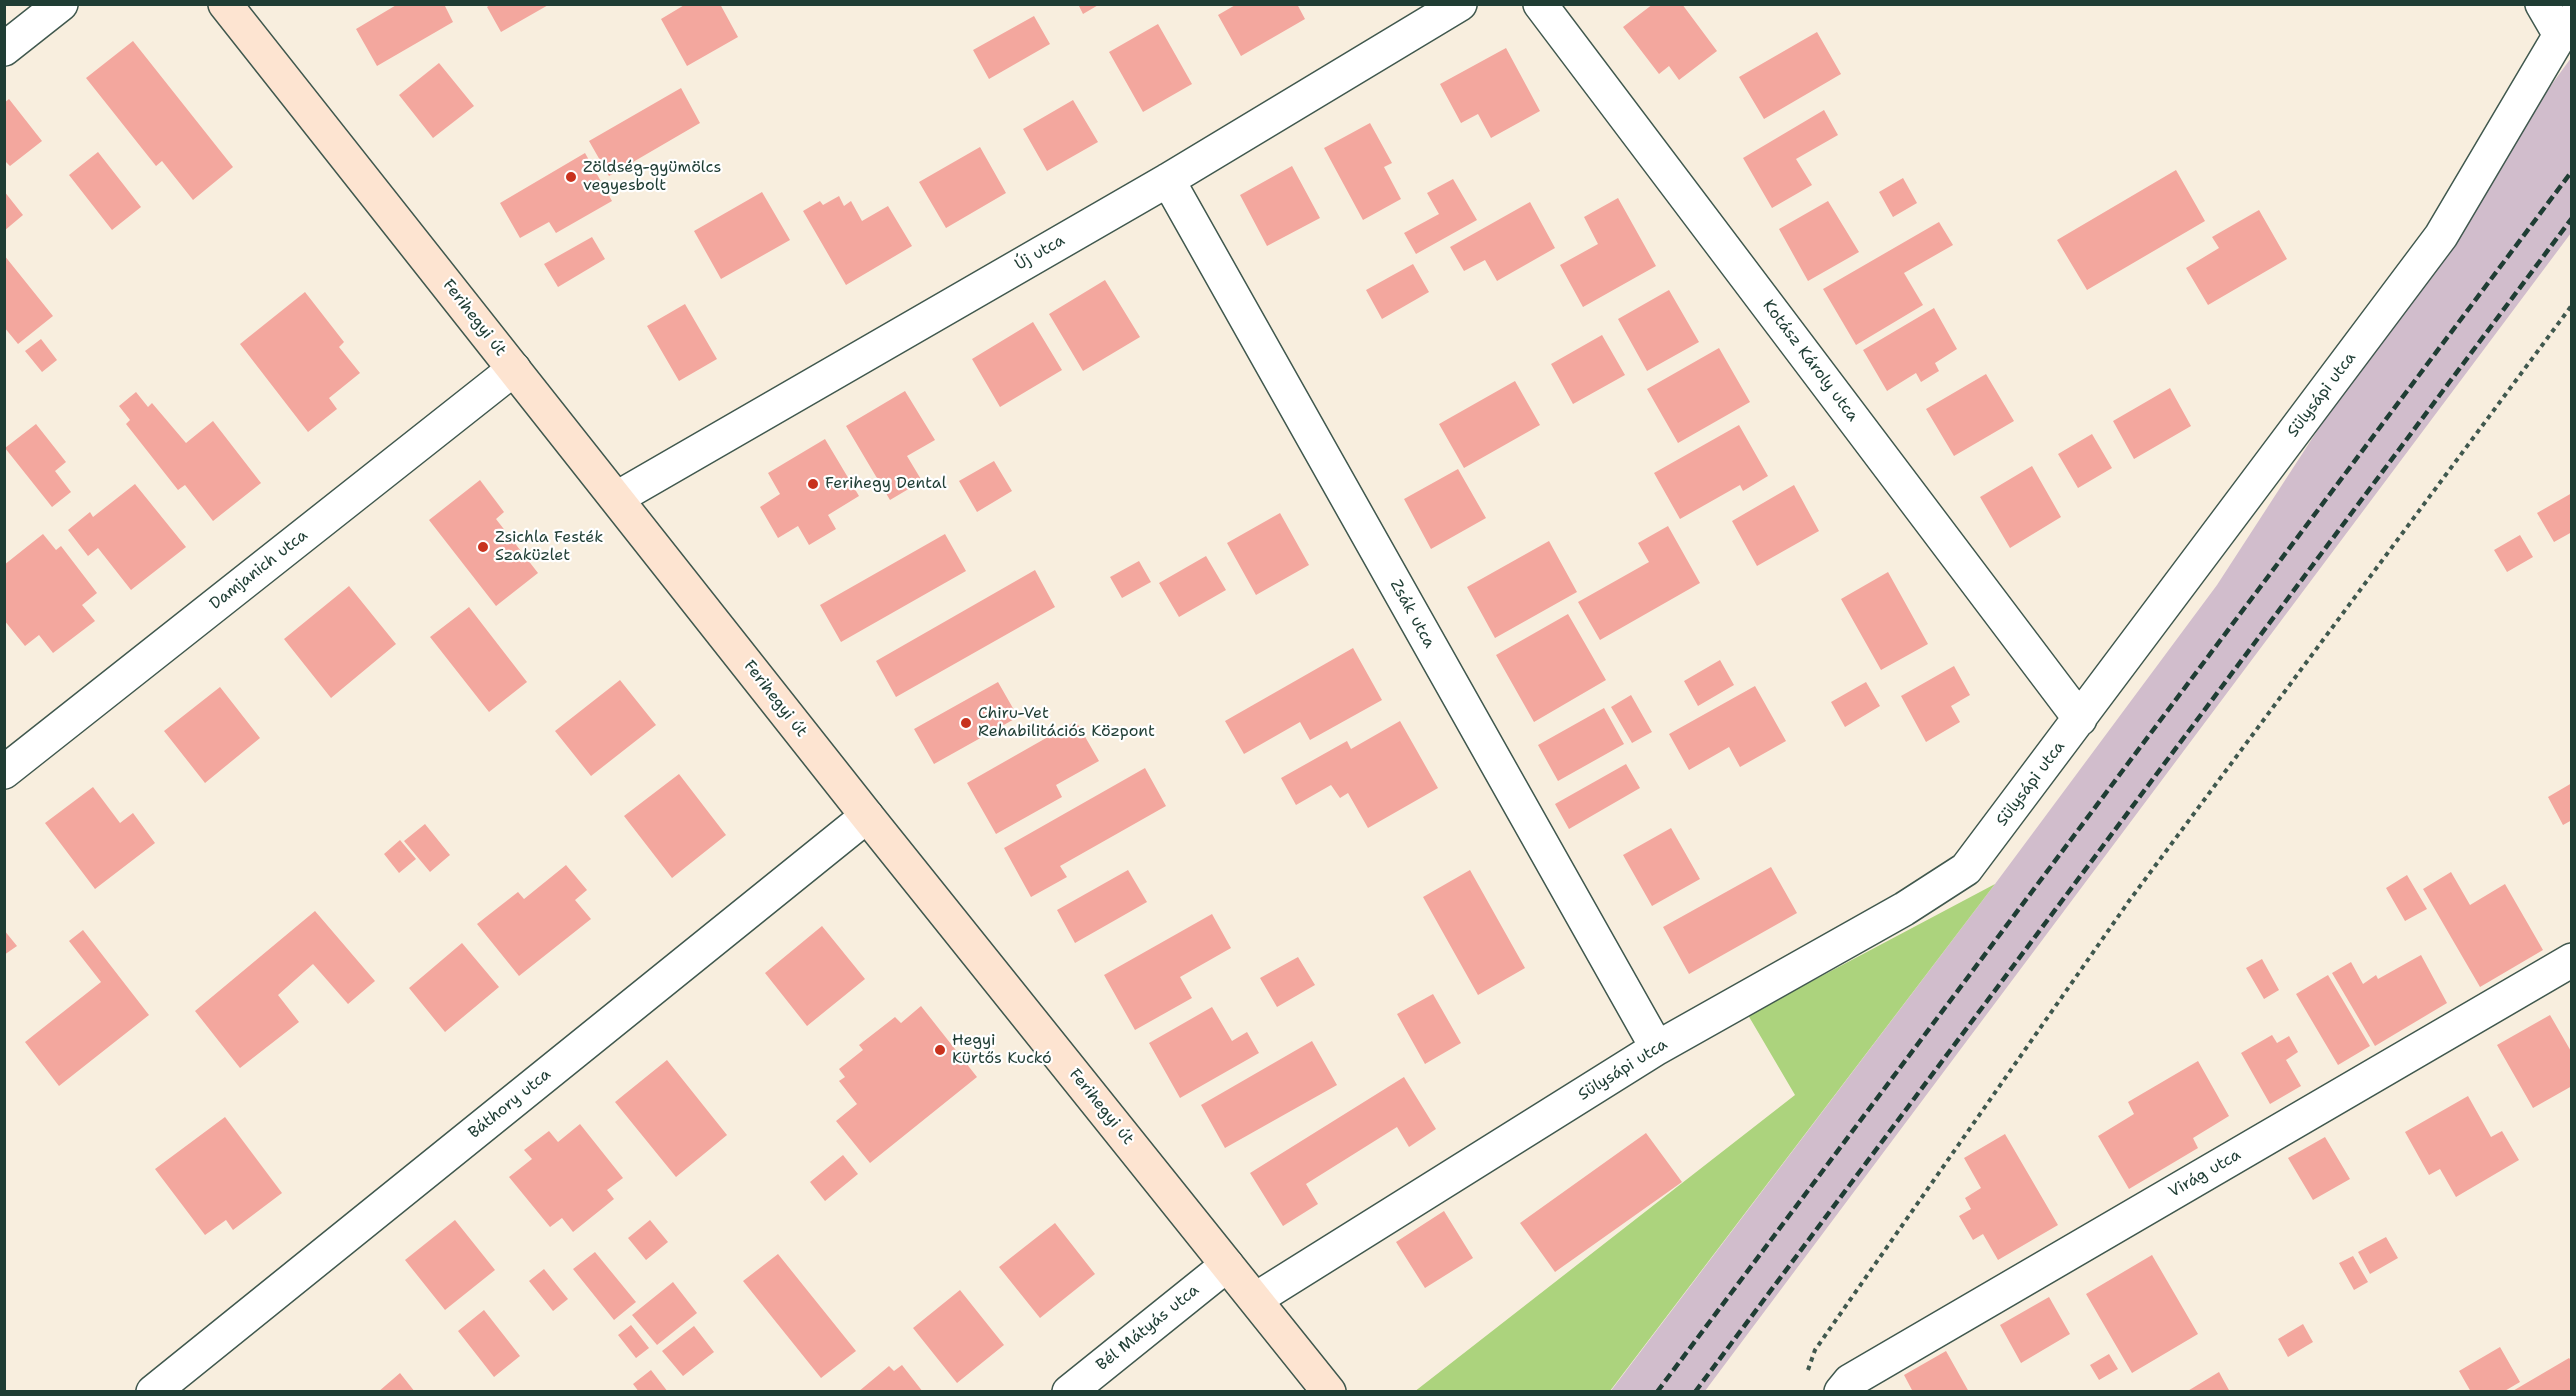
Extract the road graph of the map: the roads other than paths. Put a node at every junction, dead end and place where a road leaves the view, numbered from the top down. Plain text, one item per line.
1 (61, 4) edge
2 (225, 4) edge
3 (1460, 4) edge
4 (1540, 4) edge
5 (2542, 4) edge
6 (2566, 27) edge
7 (4, 49) edge
8 (1168, 180) junction
9 (514, 369) junction
10 (617, 498) junction
11 (2080, 718) junction
12 (4, 772) edge
13 (867, 816) junction
14 (2571, 960) edge
15 (1657, 1048) junction
16 (1227, 1265) junction
17 (1256, 1299) junction
18 (153, 1392) edge
19 (1069, 1392) edge
20 (1329, 1392) edge
21 (1841, 1392) edge

1 - 7 street
2 - 9 main road, Ferihegyi út
3 - 8 street, Új utca
4 - 11 street, Kotász Károly utca
5 - 6 street
6 - 11 street, Sülysápi utca
8 - 10 street, Új utca
8 - 15 street, Zsák utca
9 - 10 main road, Ferihegyi út
9 - 12 street, Damjanich utca
10 - 13 main road, Ferihegyi út
11 - 15 street, Sülysápi utca
13 - 16 main road, Ferihegyi út
13 - 18 street, Báthory utca
14 - 21 street, Virág utca
15 - 17 street, Sülysápi utca
16 - 17 main road, Ferihegyi út
16 - 19 street, Bél Mátyás utca
17 - 20 main road, Ferihegyi út

